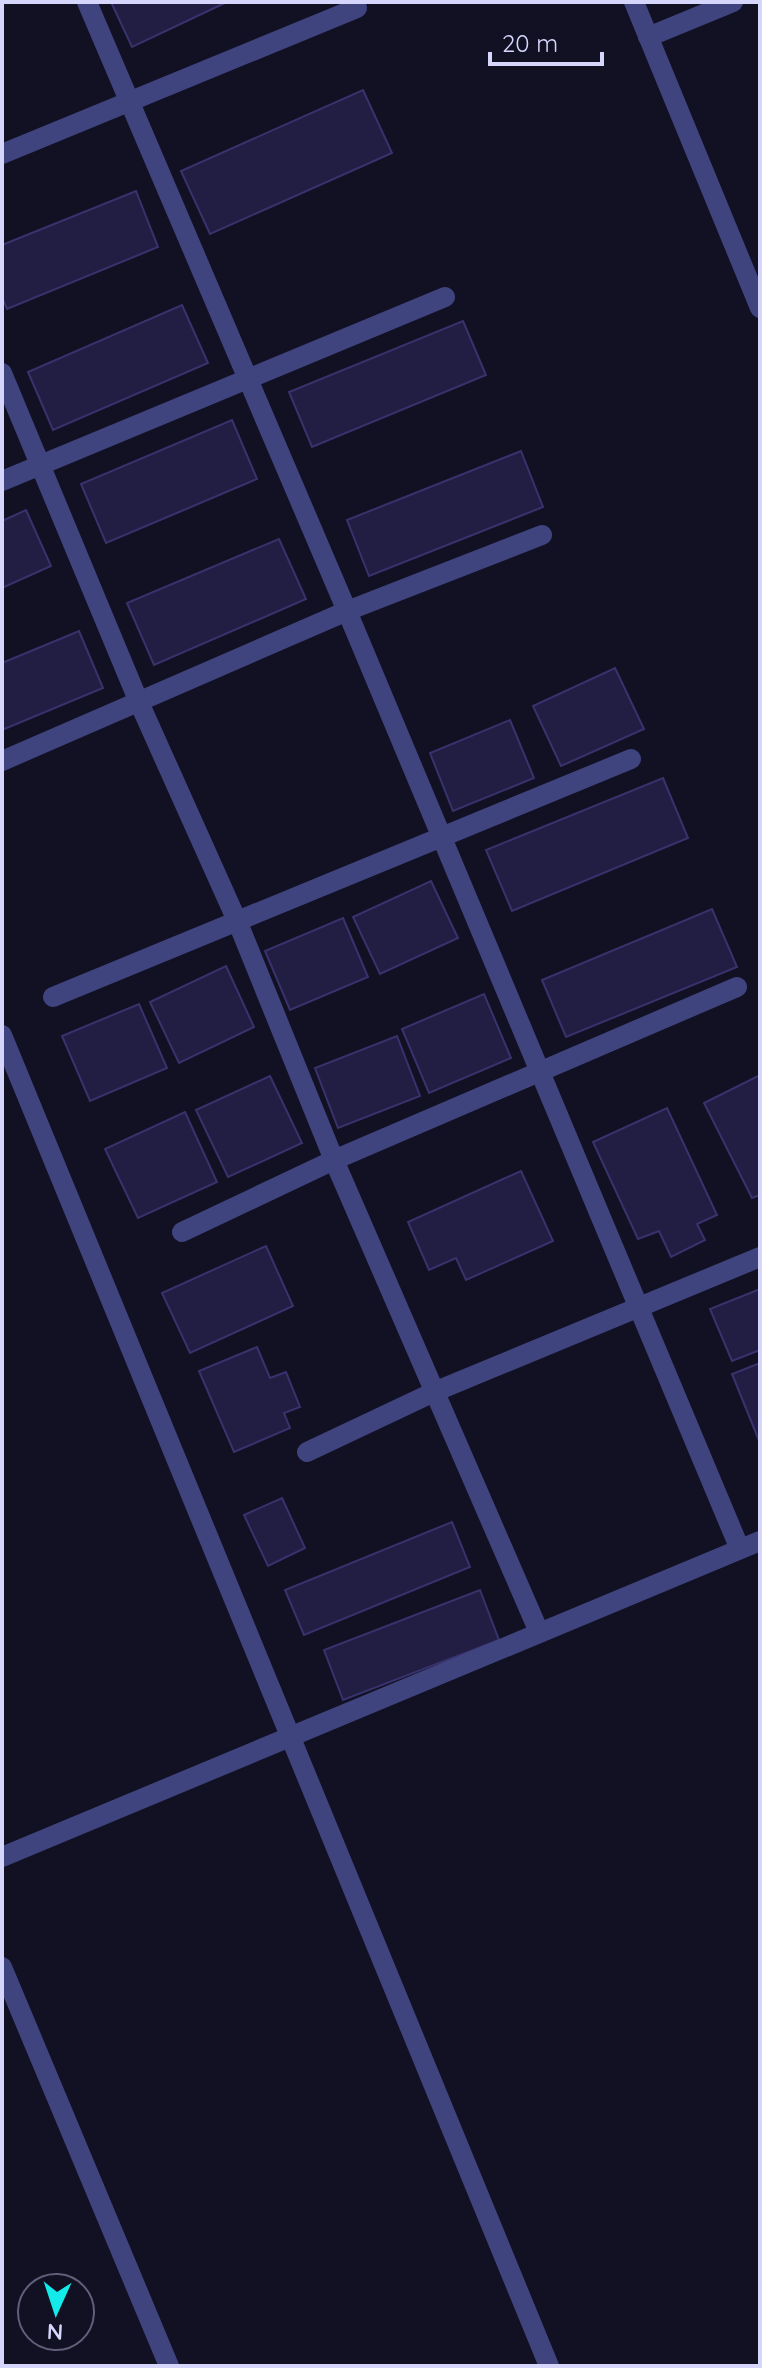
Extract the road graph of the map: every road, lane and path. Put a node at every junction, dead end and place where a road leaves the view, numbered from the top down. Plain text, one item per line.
1 (87, 2) edge
2 (634, 2) edge
3 (733, 2) edge
4 (357, 8) dead end
5 (648, 37) junction
6 (132, 102) junction
7 (2, 154) edge
8 (445, 297) dead end
9 (760, 308) edge
10 (2, 373) edge
11 (249, 378) junction
12 (40, 465) junction
13 (2, 481) edge
14 (542, 535) dead end
15 (347, 611) junction
16 (138, 700) junction
17 (631, 759) dead end
18 (2, 761) edge
19 (439, 837) junction
20 (238, 923) junction
21 (737, 987) dead end
22 (53, 997) dead end
23 (2, 1035) edge
24 (541, 1070) junction
25 (334, 1160) junction
26 (182, 1232) dead end
27 (760, 1257) edge
28 (639, 1306) junction
29 (434, 1392) junction
30 (307, 1452) dead end
31 (760, 1541) edge
32 (739, 1547) junction
33 (539, 1632) junction
34 (292, 1737) junction
35 (2, 1857) edge
36 (2, 1967) edge
37 (169, 2366) edge
38 (549, 2366) edge

1 - 6 street
2 - 5 street
3 - 5 street
4 - 6 street
5 - 9 street
6 - 7 street
6 - 11 street
8 - 11 street
10 - 12 street
11 - 12 street
11 - 15 street
12 - 13 street
12 - 16 street
14 - 15 street
15 - 16 street
15 - 19 street
16 - 18 street
16 - 20 street
17 - 19 street
19 - 20 street
19 - 24 street
20 - 22 street
20 - 25 street
21 - 24 street
23 - 34 street
24 - 25 street
24 - 28 street
25 - 26 street
25 - 29 street
27 - 28 street
28 - 29 street
28 - 32 street
29 - 30 street
29 - 33 street
31 - 32 street
32 - 33 street
33 - 34 street
34 - 35 street
34 - 38 street
36 - 37 street

